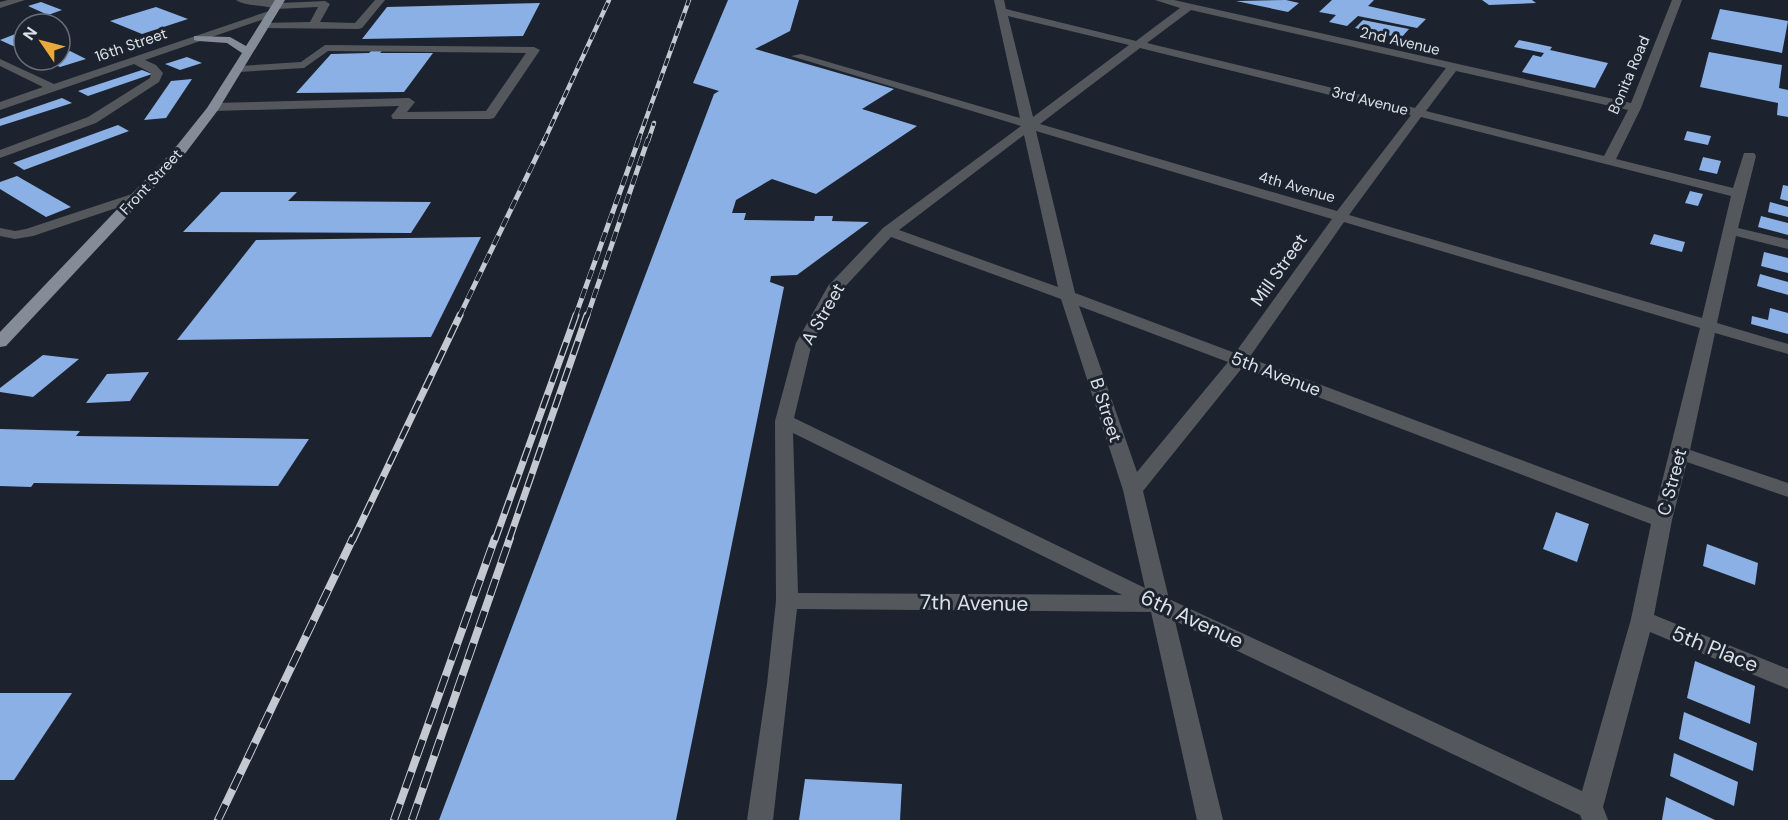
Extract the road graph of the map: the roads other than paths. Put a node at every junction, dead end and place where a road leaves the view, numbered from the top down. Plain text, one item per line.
1 (20, 0) edge
2 (241, 0) edge
3 (337, 0) edge
4 (380, 0) edge
5 (1160, 0) edge
6 (1677, 0) edge
7 (275, 4) edge
8 (325, 4) junction
9 (0, 5) edge
10 (1001, 5) edge
11 (1188, 7) junction
12 (265, 25) junction
13 (313, 25) junction
14 (198, 38) junction
15 (1139, 45) junction
16 (249, 52) junction
17 (797, 56) dead end
18 (133, 60) junction
19 (0, 62) edge
20 (1452, 68) junction
21 (239, 69) junction
22 (53, 88) junction
23 (0, 106) edge
24 (214, 107) junction
25 (1635, 108) junction
26 (1419, 113) junction
27 (1029, 125) junction
28 (0, 154) edge
29 (1749, 156) dead end
30 (1608, 161) junction
31 (1738, 194) junction
32 (138, 196) junction
33 (1340, 217) junction
34 (1730, 230) junction
35 (888, 231) junction
36 (0, 232) edge
37 (1788, 245) edge
38 (1068, 296) junction
39 (1710, 326) junction
40 (0, 342) edge
41 (1788, 349) edge
42 (1239, 360) junction
43 (784, 421) junction
44 (1680, 453) junction
45 (1788, 489) edge
46 (1133, 490) junction
47 (1662, 520) junction
48 (787, 601) junction
49 (1161, 604) junction
50 (1642, 619) junction
51 (1788, 679) edge
52 (1593, 814) edge
53 (760, 820) edge
54 (1210, 820) edge

1 - 9 street
2 - 7 street
3 - 8 street
4 - 13 street
5 - 11 street, 2nd Avenue
6 - 25 street, Bonita Road
7 - 8 street
7 - 12 main road, Front Street
7 - 14 street, 16th Street
8 - 13 street
10 - 15 street, 3rd Avenue
10 - 27 street, B Street
11 - 15 street, A Street
11 - 20 street, 2nd Avenue
12 - 13 street
12 - 16 main road, Front Street
14 - 16 main road
14 - 18 street, 16th Street
15 - 26 street, 3rd Avenue
15 - 27 street, A Street
16 - 21 main road, Front Street
17 - 27 street, 4th Avenue
18 - 22 street, 16th Street
18 - 28 street
19 - 22 street
20 - 25 street, 2nd Avenue
20 - 26 street, Mill Street
21 - 24 main road, Front Street
21 - 24 street
22 - 23 street, 16th Street
24 - 32 main road, Front Street
25 - 30 street, Bonita Road
26 - 30 street, 3rd Avenue
26 - 33 street, Mill Street
27 - 33 street, 4th Avenue
27 - 35 street, A Street
27 - 38 street, B Street
29 - 31 street, C Street
30 - 31 street, 3rd Avenue
31 - 34 street, C Street
32 - 36 street
32 - 40 main road, Front Street
33 - 39 street, 4th Avenue
33 - 42 street, Mill Street
34 - 37 street
34 - 39 street, C Street
35 - 38 street, 5th Avenue
35 - 43 street, A Street
38 - 42 street, 5th Avenue
38 - 46 street, B Street
39 - 41 street, 4th Avenue
39 - 44 street, C Street
42 - 46 street, Mill Street
42 - 47 street, 5th Avenue
43 - 48 street, A Street
43 - 49 street, 6th Avenue
44 - 45 street
44 - 47 street, C Street
46 - 49 street, B Street
47 - 50 street, C Street
48 - 49 street, 7th Avenue
48 - 53 street, A Street
49 - 52 street, 6th Avenue
49 - 54 street, B Street
50 - 51 street, 5th Place
50 - 52 street, C Street

